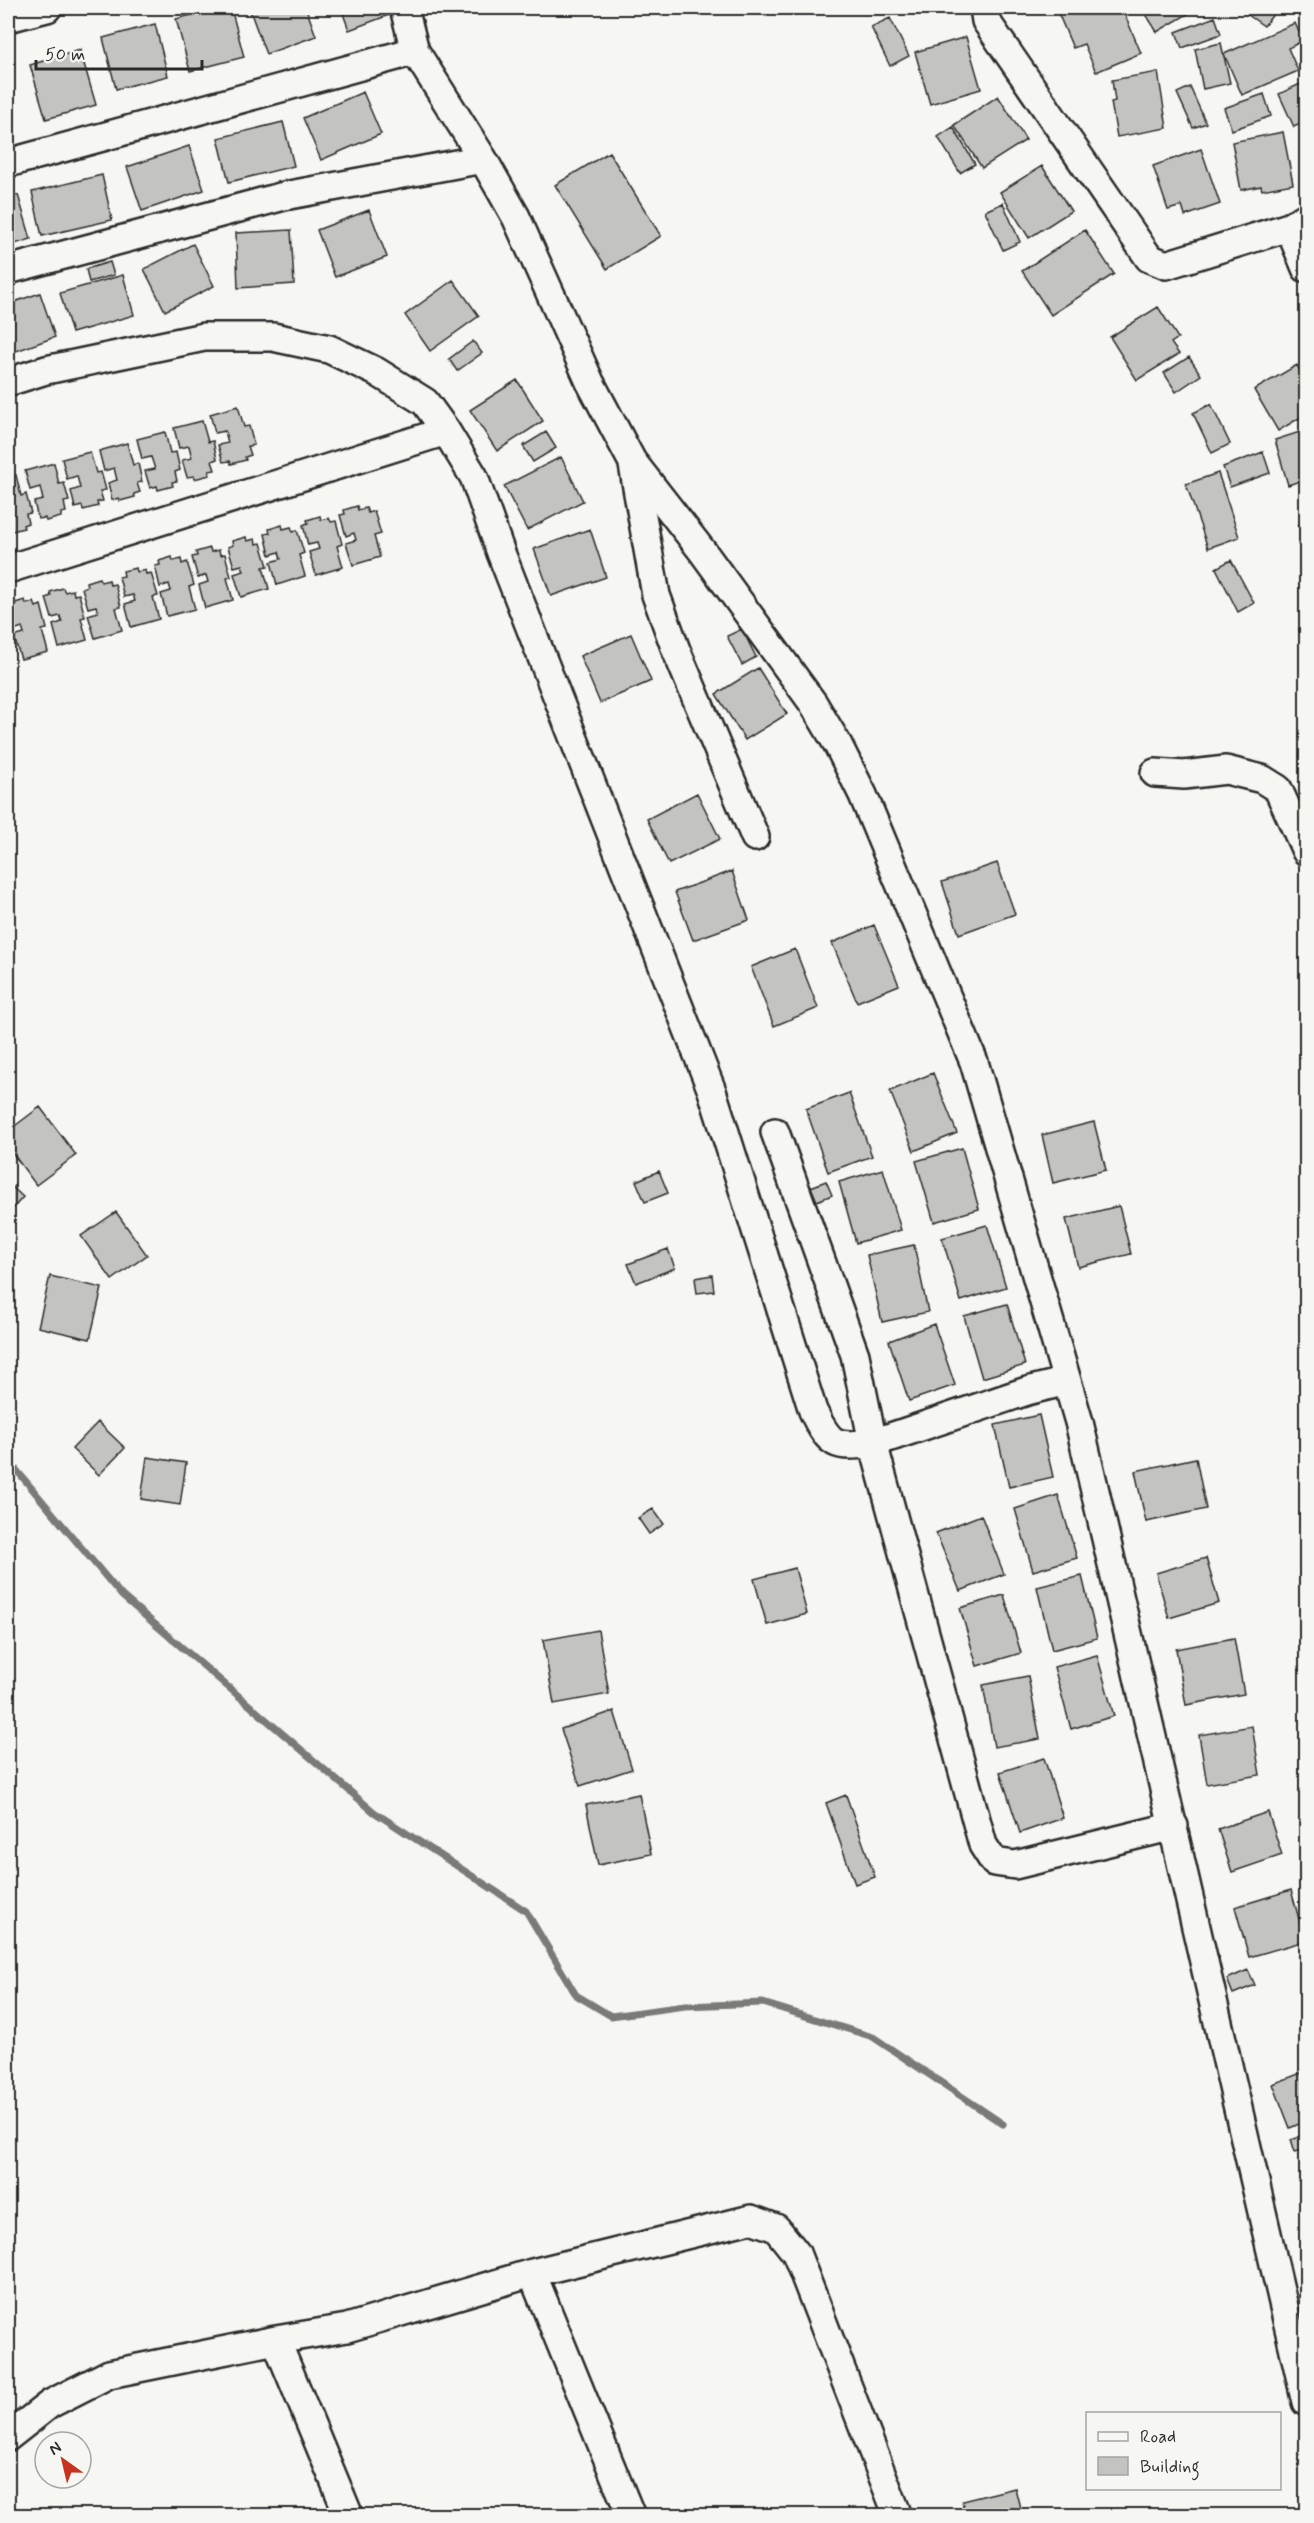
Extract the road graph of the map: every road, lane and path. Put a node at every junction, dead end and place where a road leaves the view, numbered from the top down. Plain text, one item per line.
1 (47, 8) edge
2 (404, 8) edge
3 (984, 8) edge
4 (8, 18) edge
5 (415, 51) junction
6 (483, 159) junction
7 (8, 162) edge
8 (1298, 222) edge
9 (1306, 268) edge
10 (8, 270) edge
11 (8, 382) edge
12 (446, 431) junction
13 (632, 461) junction
14 (8, 569) edge
15 (1155, 773) dead end
16 (755, 837) dead end
17 (1306, 851) edge
18 (775, 1132) dead end
19 (1067, 1381) junction
20 (873, 1443) junction
21 (1174, 1826) junction
22 (532, 2273) junction
23 (276, 2340) junction
24 (1306, 2402) edge
25 (8, 2438) edge
26 (349, 2516) edge
27 (631, 2516) edge
28 (898, 2516) edge

1 - 4 street
2 - 5 street
3 - 8 street
5 - 6 street
5 - 7 street
6 - 10 street
6 - 13 street
8 - 9 street
11 - 12 street
12 - 14 street
12 - 20 street
13 - 16 street
13 - 19 street
15 - 17 street
18 - 20 street
19 - 20 street
19 - 21 street
20 - 21 street
21 - 24 street
22 - 23 street
22 - 27 street
22 - 28 street
23 - 25 street
23 - 26 street

